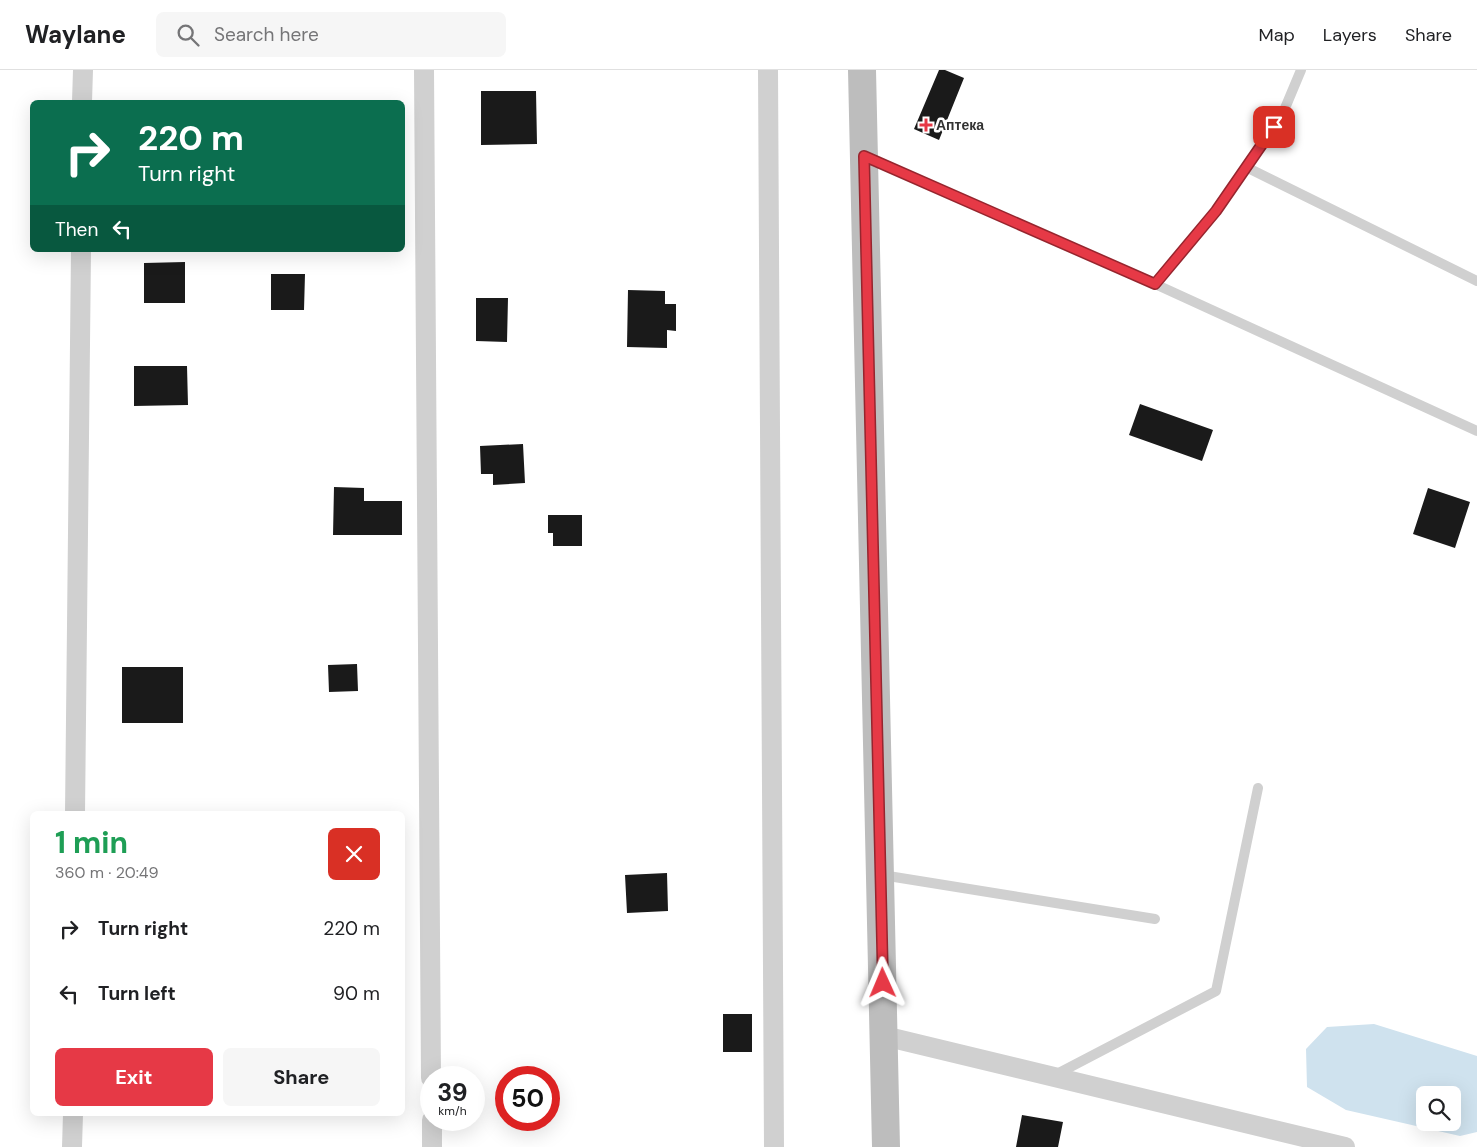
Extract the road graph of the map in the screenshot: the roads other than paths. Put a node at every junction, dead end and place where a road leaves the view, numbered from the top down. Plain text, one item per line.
1 (83, 70) edge
2 (424, 70) edge
3 (768, 70) edge
4 (862, 70) edge
5 (1301, 70) edge
6 (82, 100) edge
7 (864, 156) junction
8 (1246, 167) junction
9 (81, 252) edge
10 (1477, 281) edge
11 (1155, 284) junction
12 (1477, 432) edge
13 (1258, 788) dead end
14 (76, 811) edge
15 (880, 875) junction
16 (1155, 919) dead end
17 (884, 1036) junction
18 (432, 1066) edge
19 (1052, 1076) junction
20 (73, 1116) edge
21 (432, 1131) edge
22 (72, 1147) edge
23 (432, 1147) edge
24 (774, 1147) edge
25 (886, 1147) edge
26 (1345, 1147) edge

1 - 6 street
2 - 18 street
3 - 24 street
4 - 7 main road
5 - 8 lane
7 - 11 lane
7 - 15 main road
8 - 10 lane
8 - 11 lane
9 - 14 street
11 - 12 lane
13 - 19 lane
15 - 16 lane
15 - 17 main road
17 - 19 street
17 - 25 main road
19 - 26 street
20 - 22 street
21 - 23 street

